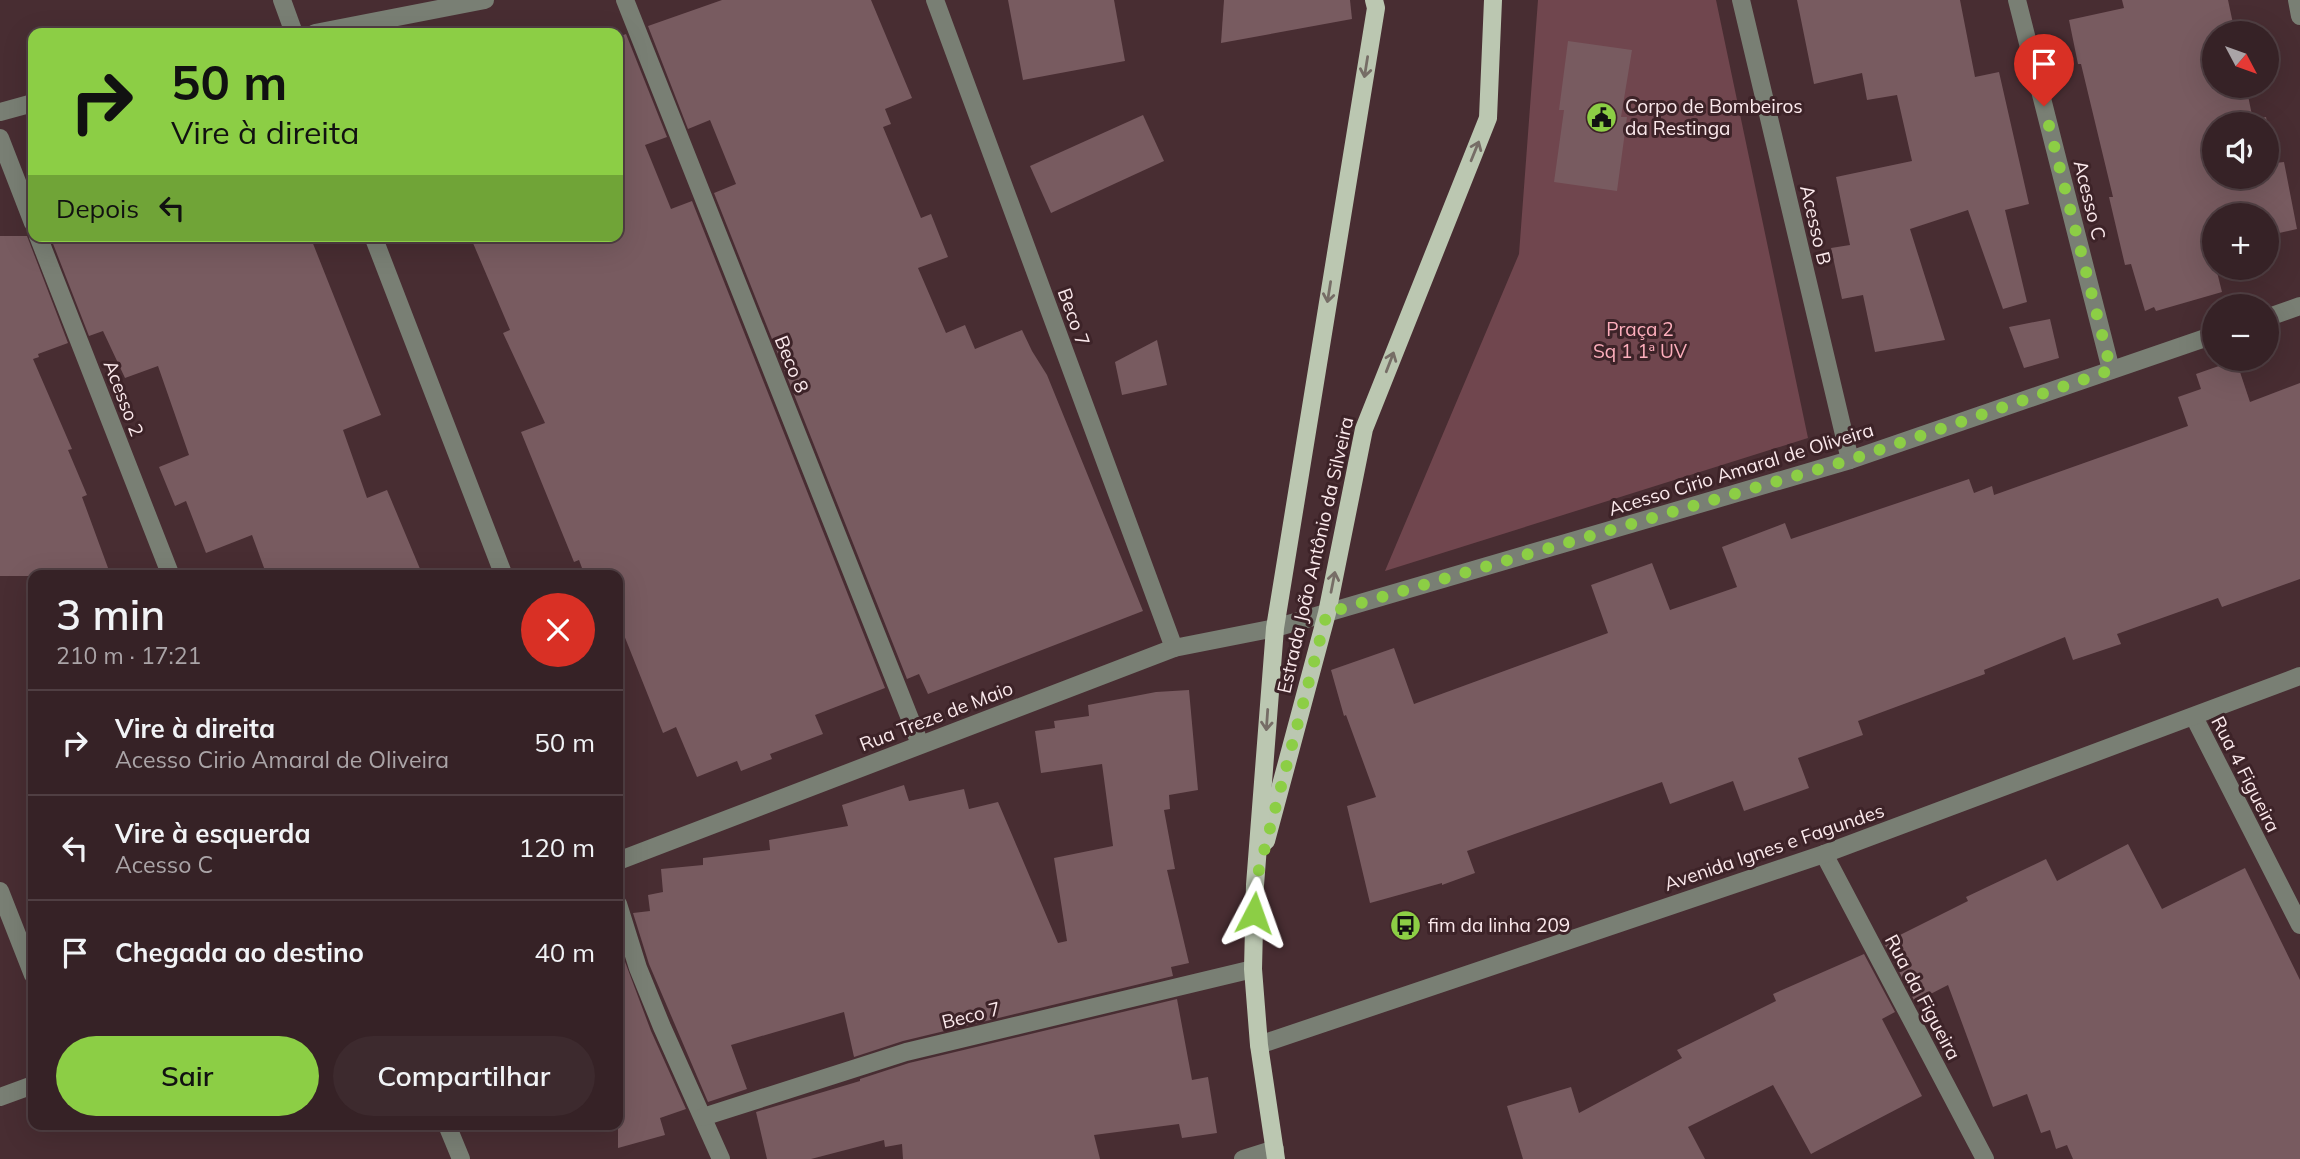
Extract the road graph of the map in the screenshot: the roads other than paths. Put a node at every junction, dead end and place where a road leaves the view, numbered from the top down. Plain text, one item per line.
1 (282, 0) edge
2 (485, 0) edge
3 (625, 0) edge
4 (935, 0) edge
5 (1374, 0) edge
6 (1493, 0) edge
7 (1741, 0) edge
8 (2017, 0) edge
9 (2297, 0) edge
10 (2300, 16) edge
11 (292, 28) edge
12 (341, 28) edge
13 (28, 104) edge
14 (0, 112) edge
15 (0, 138) edge
16 (28, 210) edge
17 (40, 242) edge
18 (375, 242) edge
19 (2300, 306) edge
20 (2279, 313) edge
21 (2202, 339) edge
22 (2111, 370) junction
23 (1850, 460) junction
24 (169, 570) edge
25 (502, 570) edge
26 (1327, 613) junction
27 (1275, 628) junction
28 (1174, 648) junction
29 (2300, 677) edge
30 (2194, 717) junction
31 (920, 744) junction
32 (1824, 854) junction
33 (623, 859) edge
34 (1255, 885) junction
35 (0, 891) edge
36 (623, 920) edge
37 (2300, 925) edge
38 (28, 962) edge
39 (1253, 969) junction
40 (1259, 1045) junction
41 (28, 1086) edge
42 (0, 1097) edge
43 (703, 1117) junction
44 (449, 1130) edge
45 (1275, 1154) edge
46 (461, 1159) edge
47 (721, 1159) edge
48 (1243, 1159) edge
49 (1984, 1159) edge

1 - 11 street
2 - 12 street
3 - 31 street, Beco 8
4 - 28 street, Beco 7
5 -> 27 main road, Estrada João Antônio da Silveira
26 -> 6 main road, Estrada João Antônio da Silveira
7 - 23 street, Acesso B
8 - 22 street, Acesso C
9 - 10 street
13 - 14 street
15 - 16 street
17 - 24 street, Acesso 2
18 - 25 street
19 - 20 street
21 - 22 street, Acesso Cirio Amaral de Oliveira
22 - 23 street, Acesso Cirio Amaral de Oliveira
23 - 26 street, Acesso Cirio Amaral de Oliveira
26 - 27 street, Acesso Cirio Amaral de Oliveira
26 - 34 main road, Estrada João Antônio da Silveira
27 - 28 street, Rua Treze de Maio
27 -> 34 main road, Estrada João Antônio da Silveira
28 - 31 street, Rua Treze de Maio
29 - 30 street, Avenida Ignes e Fagundes
30 - 32 street, Avenida Ignes e Fagundes
30 - 37 street, Rua 4 Figueira
31 - 33 street, Rua Treze de Maio
32 - 40 street, Avenida Ignes e Fagundes
32 - 49 street, Rua da Figueira
34 - 39 main road, Estrada João Antônio da Silveira
35 - 38 street
36 - 43 street
39 - 40 main road, Estrada João Antônio da Silveira
39 - 43 street, Beco 7
40 - 45 main road, Estrada João Antônio da Silveira
41 - 42 street
43 - 47 street
44 - 46 street
45 - 48 street

